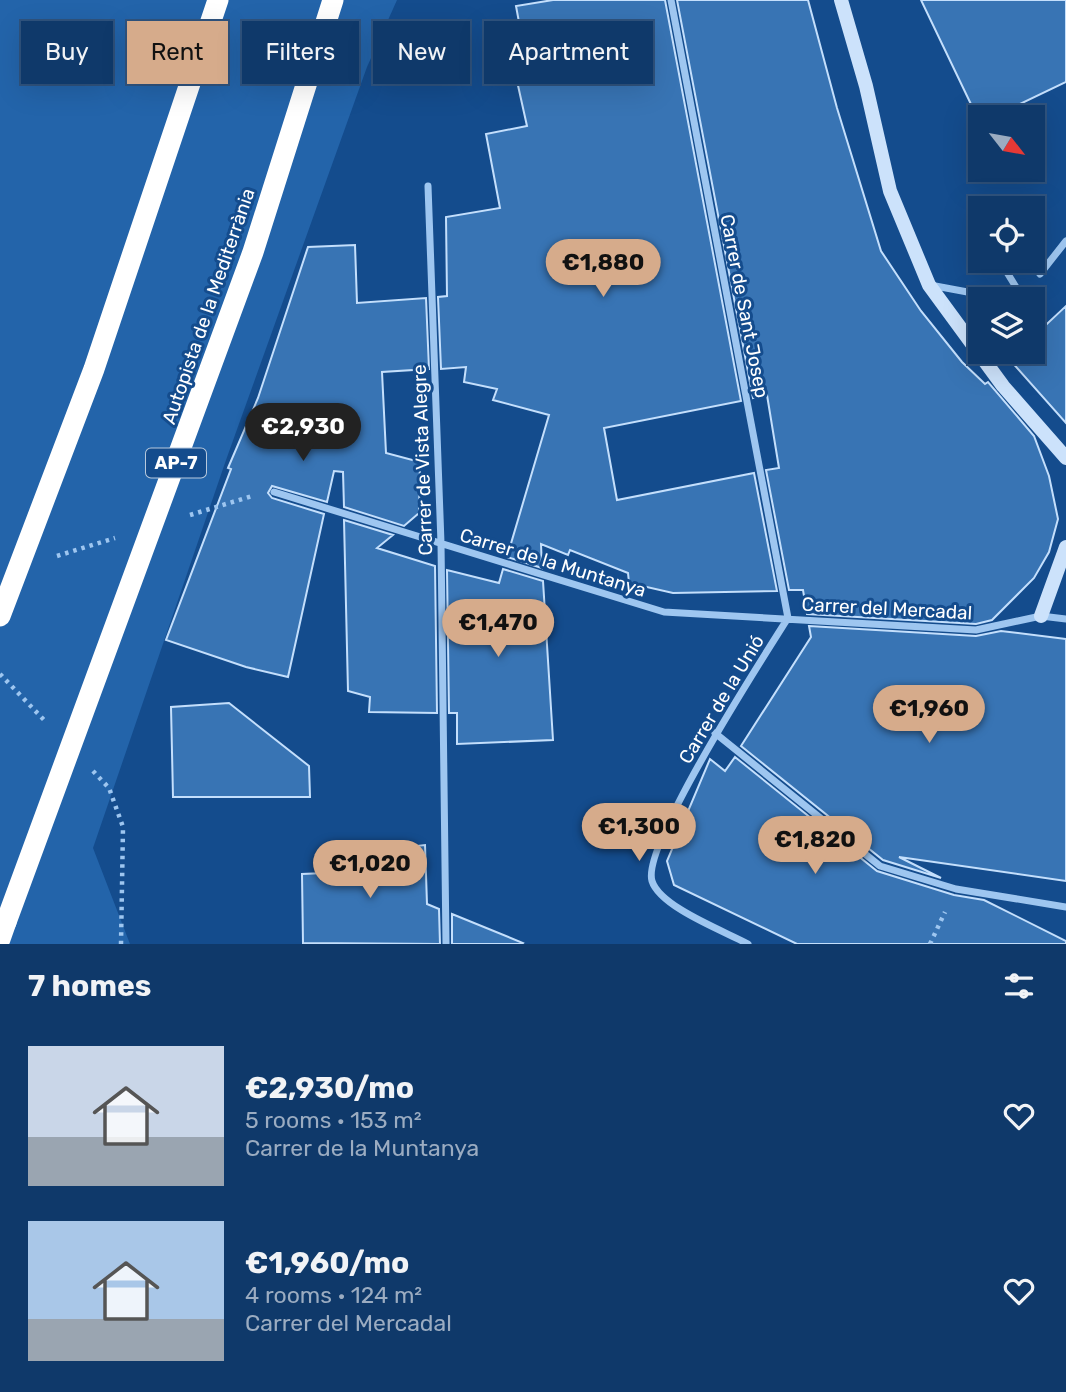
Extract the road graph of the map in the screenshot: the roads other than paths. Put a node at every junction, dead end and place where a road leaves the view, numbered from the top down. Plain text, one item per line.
1 (218, 0) edge
2 (333, 0) edge
3 (671, 0) edge
4 (841, 0) edge
5 (428, 186) dead end
6 (1066, 241) edge
7 (1045, 268) edge
8 (929, 285) junction
9 (968, 292) edge
10 (1066, 458) edge
11 (274, 492) dead end
12 (441, 543) junction
13 (1066, 547) edge
14 (0, 616) edge
15 (1041, 616) junction
16 (788, 618) junction
17 (1066, 619) edge
18 (715, 733) junction
19 (1066, 907) edge
20 (3, 930) edge
21 (731, 934) junction
22 (446, 944) edge
23 (726, 944) edge
24 (748, 944) edge

1 - 14 highway, bridge
2 - 20 highway, Autopista de la Mediterrània / AP-7, bridge
3 - 16 street, Carrer de Sant Josep
4 - 8 street
5 - 12 street, Carrer de Vista Alegre
6 - 7 street
8 - 9 street
8 - 10 street
11 - 12 street, Carrer de la Muntanya
12 - 16 street, Carrer de la Muntanya
12 - 22 street, Carrer de Vista Alegre
13 - 15 street
15 - 16 street, Carrer del Mercadal
15 - 17 street, Carrer del Mercadal
16 - 18 street, Carrer de la Unió
18 - 19 street
18 - 21 street, Carrer de la Unió
21 - 23 street
21 - 24 street, Carrer de la Unió

